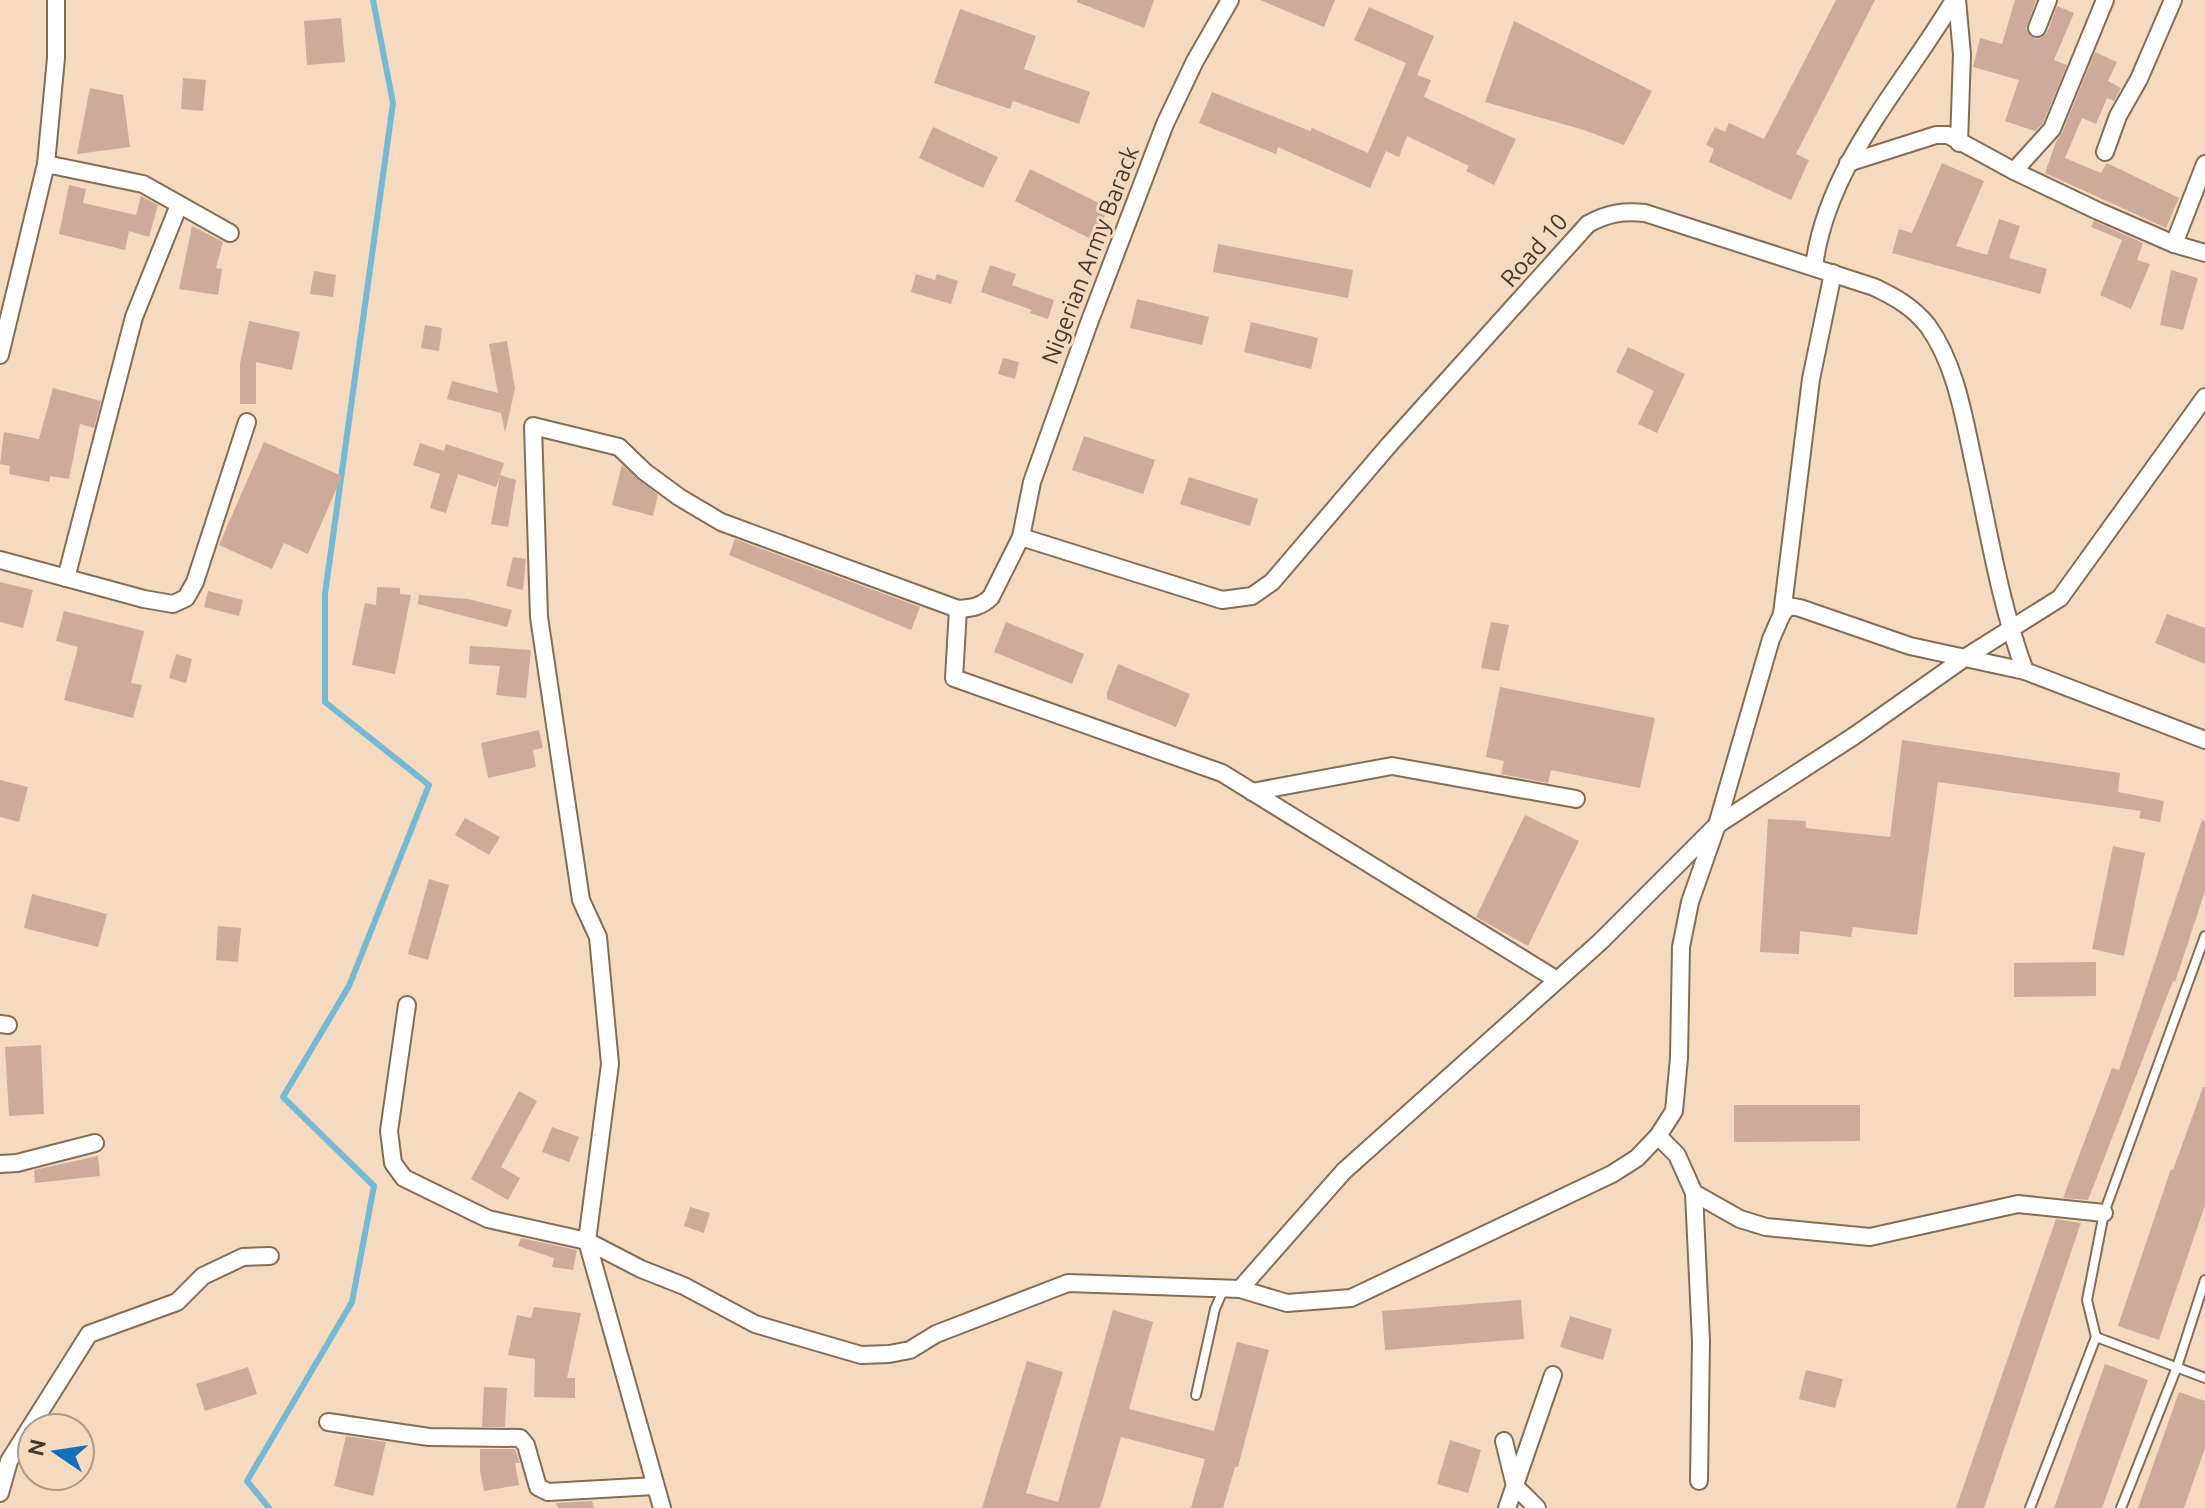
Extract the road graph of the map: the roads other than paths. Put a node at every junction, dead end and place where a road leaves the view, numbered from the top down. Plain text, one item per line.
1 (56, 0) edge
2 (1230, 0) edge
3 (1956, 0) edge
4 (2048, 0) edge
5 (2105, 0) edge
6 (2173, 0) edge
7 (2037, 28) dead end
8 (1959, 143) junction
9 (2105, 152) dead end
10 (1848, 163) junction
11 (46, 164) junction
12 (2205, 164) edge
13 (2014, 171) junction
14 (179, 205) junction
15 (230, 233) dead end
16 (2174, 244) junction
17 (2205, 253) edge
18 (1814, 267) junction
19 (1833, 273) junction
20 (0, 355) edge
21 (2205, 397) edge
22 (247, 422) dead end
23 (1021, 537) junction
24 (0, 560) edge
25 (66, 578) junction
26 (958, 609) junction
27 (1782, 614) junction
28 (2010, 631) junction
29 (1966, 657) junction
30 (2025, 671) junction
31 (2205, 740) edge
32 (1252, 792) junction
33 (1576, 799) dead end
34 (1717, 825) junction
35 (2205, 936) edge
36 (2195, 965) junction
37 (2205, 969) edge
38 (1557, 980) junction
39 (407, 1005) dead end
40 (1658, 1136) junction
41 (95, 1143) dead end
42 (0, 1164) edge
43 (1694, 1193) junction
44 (2104, 1213) junction
45 (587, 1241) junction
46 (270, 1256) dead end
47 (2205, 1280) edge
48 (1232, 1288) junction
49 (2096, 1337) junction
50 (2177, 1367) junction
51 (1553, 1375) dead end
52 (2205, 1378) edge
53 (1196, 1395) dead end
54 (328, 1422) dead end
55 (1504, 1441) dead end
56 (1699, 1481) dead end
57 (655, 1486) junction
58 (1515, 1486) junction
59 (0, 1493) edge
60 (662, 1508) edge
61 (1507, 1508) edge
62 (1537, 1508) edge
63 (2030, 1508) edge
64 (2121, 1508) edge

1 - 11 street
2 - 23 street, Nigerian Army Barack
3 - 8 street
3 - 10 street
4 - 7 street
5 - 13 street
6 - 9 street
8 - 10 street
8 - 13 street
10 - 18 street
11 - 14 street
11 - 20 street
12 - 16 street
13 - 16 street
14 - 15 street
14 - 25 street
16 - 17 street
18 - 19 street, Road 10
18 - 23 street, Road 10
19 - 27 street
19 - 28 street, Road 10
21 - 28 street
22 - 25 street
23 - 26 street, Nigerian Army Barack
24 - 25 street
26 - 32 street
26 - 45 street
27 - 29 street
27 - 34 street
28 - 29 street
28 - 30 street, Road 10
29 - 30 street
29 - 34 street
30 - 31 street
32 - 33 street
32 - 38 street
34 - 38 street
34 - 40 street
35 - 36 lane
36 - 37 lane
36 - 44 lane
38 - 48 street
39 - 45 street
40 - 43 street
40 - 48 street
41 - 42 street
43 - 44 street
43 - 56 street
44 - 49 lane
45 - 48 street
45 - 57 street
46 - 59 street
47 - 50 lane
48 - 53 lane
49 - 50 lane
49 - 63 lane
50 - 52 lane
50 - 64 lane
51 - 58 street
54 - 57 street
55 - 58 street
57 - 60 street
58 - 61 street
58 - 62 street

